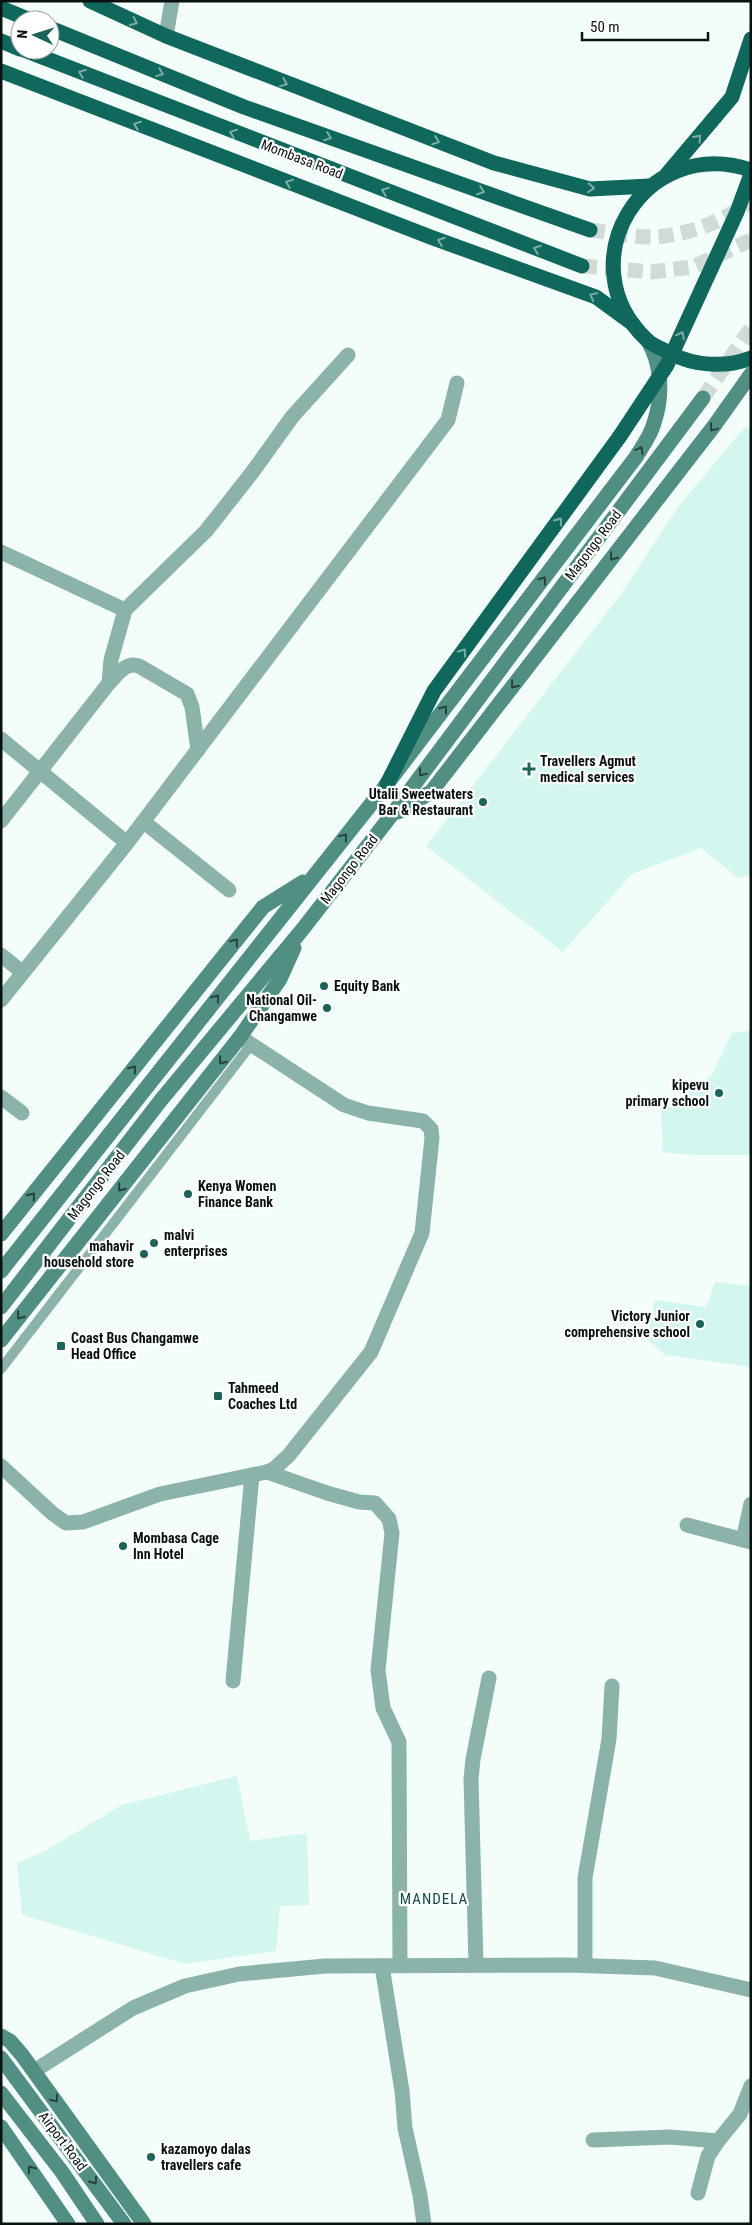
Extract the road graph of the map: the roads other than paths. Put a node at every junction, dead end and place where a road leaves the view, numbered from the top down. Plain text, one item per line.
1 (90, 1) edge
2 (172, 1) edge
3 (60, 32) edge
4 (166, 36) junction
5 (751, 39) edge
6 (50, 60) edge
7 (1, 71) edge
8 (751, 172) edge
9 (666, 175) junction
10 (650, 186) junction
11 (590, 230) tunnel mouth
12 (582, 266) tunnel mouth
13 (633, 324) junction
14 (648, 341) junction
15 (348, 355) dead end
16 (751, 358) edge
17 (751, 374) edge
18 (457, 383) dead end
19 (751, 397) edge
20 (703, 398) tunnel mouth
21 (734, 398) junction
22 (1, 552) edge
23 (125, 610) junction
24 (109, 683) junction
25 (1, 739) edge
26 (198, 750) junction
27 (40, 769) junction
28 (387, 784) junction
29 (390, 817) junction
30 (1, 821) edge
31 (144, 822) junction
32 (128, 843) junction
33 (313, 875) junction
34 (229, 890) dead end
35 (302, 930) junction
36 (1, 955) edge
37 (22, 972) junction
38 (1, 1000) edge
39 (245, 1042) junction
40 (1, 1097) edge
41 (22, 1113) dead end
42 (1, 1234) edge
43 (1, 1271) edge
44 (1, 1306) edge
45 (1, 1340) edge
46 (1, 1369) edge
47 (1, 1466) edge
48 (260, 1473) junction
49 (751, 1504) edge
50 (687, 1525) dead end
51 (747, 1541) edge
52 (489, 1678) dead end
53 (233, 1681) dead end
54 (612, 1686) dead end
55 (476, 1964) junction
56 (585, 1965) junction
57 (382, 1966) junction
58 (400, 1966) junction
59 (751, 1990) edge
60 (1, 2036) edge
61 (1, 2058) edge
62 (34, 2072) junction
63 (751, 2086) edge
64 (1, 2092) edge
65 (1, 2127) edge
66 (593, 2140) dead end
67 (718, 2141) junction
68 (698, 2193) dead end
69 (65, 2222) edge
70 (96, 2224) edge
71 (124, 2224) edge
72 (144, 2224) edge
73 (424, 2224) edge

1 -> 4 highway
2 - 4 street
3 -> 11 highway, Mombasa Road
4 -> 10 highway
9 -> 5 highway
12 -> 6 highway, Mombasa Road
13 -> 7 highway
8 - 9 highway
28 -> 8 highway, bridge
9 - 10 highway
10 - 13 highway
13 - 14 highway
14 - 16 highway
28 -> 14 main road, Magongo Road
15 - 23 street
17 - 21 main road
18 - 26 street
19 - 21 main road
20 -> 29 main road, Magongo Road
21 -> 29 main road
22 - 23 street
23 - 24 street
24 - 26 street
24 - 27 street
25 - 27 street
26 - 31 street
27 - 30 street
27 - 32 street
33 -> 28 main road, Magongo Road
29 - 35 main road, Magongo Road
31 - 32 street
31 - 34 street
32 - 37 street
42 -> 33 main road
43 -> 33 main road, Magongo Road
35 - 39 main road
35 - 44 main road, Magongo Road
36 - 37 street
37 - 38 street
39 -> 45 main road
39 - 46 lane
39 - 48 street
40 - 41 street
47 - 48 street
48 - 53 street
48 - 58 street
49 - 51 street
50 - 51 street
52 - 55 street
54 - 56 street
55 - 56 street
55 - 58 street
56 - 59 street
57 - 58 street
57 - 62 street
57 - 73 street
60 - 62 main road
61 -> 71 main road, Airport Road
62 -> 72 main road
63 - 67 street
64 - 70 main road, Airport Road
69 -> 65 main road
66 - 67 street
67 - 68 street

